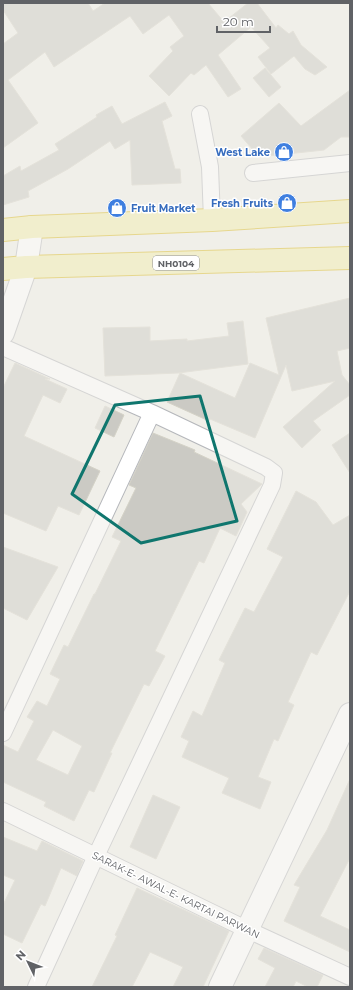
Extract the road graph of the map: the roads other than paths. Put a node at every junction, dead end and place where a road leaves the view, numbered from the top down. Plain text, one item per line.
1 (200, 114) dead end
2 (350, 163) edge
3 (253, 173) dead end
4 (350, 211) edge
5 (212, 220) junction
6 (32, 227) junction
7 (3, 230) edge
8 (350, 258) edge
9 (26, 267) junction
10 (3, 269) edge
11 (3, 333) edge
12 (3, 347) edge
13 (152, 413) junction
14 (350, 714) edge
15 (3, 732) edge
16 (3, 810) edge
17 (96, 856) junction
18 (248, 930) junction
19 (350, 977) edge
20 (36, 987) edge
21 (220, 987) edge

1 - 5 street
2 - 3 street
4 - 5 highway
5 - 6 highway
6 - 7 highway
6 - 9 main road
8 - 9 highway, NH0104
9 - 10 highway, NH0104
9 - 11 main road
12 - 13 street
13 - 15 street
13 - 17 street
14 - 18 main road
16 - 17 street, SARAK-E- AWAL-E- KARTAI PARWAN
17 - 18 street, SARAK-E- AWAL-E- KARTAI PARWAN
17 - 20 street
18 - 19 street, SARAK-E- AWAL-E- KARTAI PARWAN
18 - 21 main road

